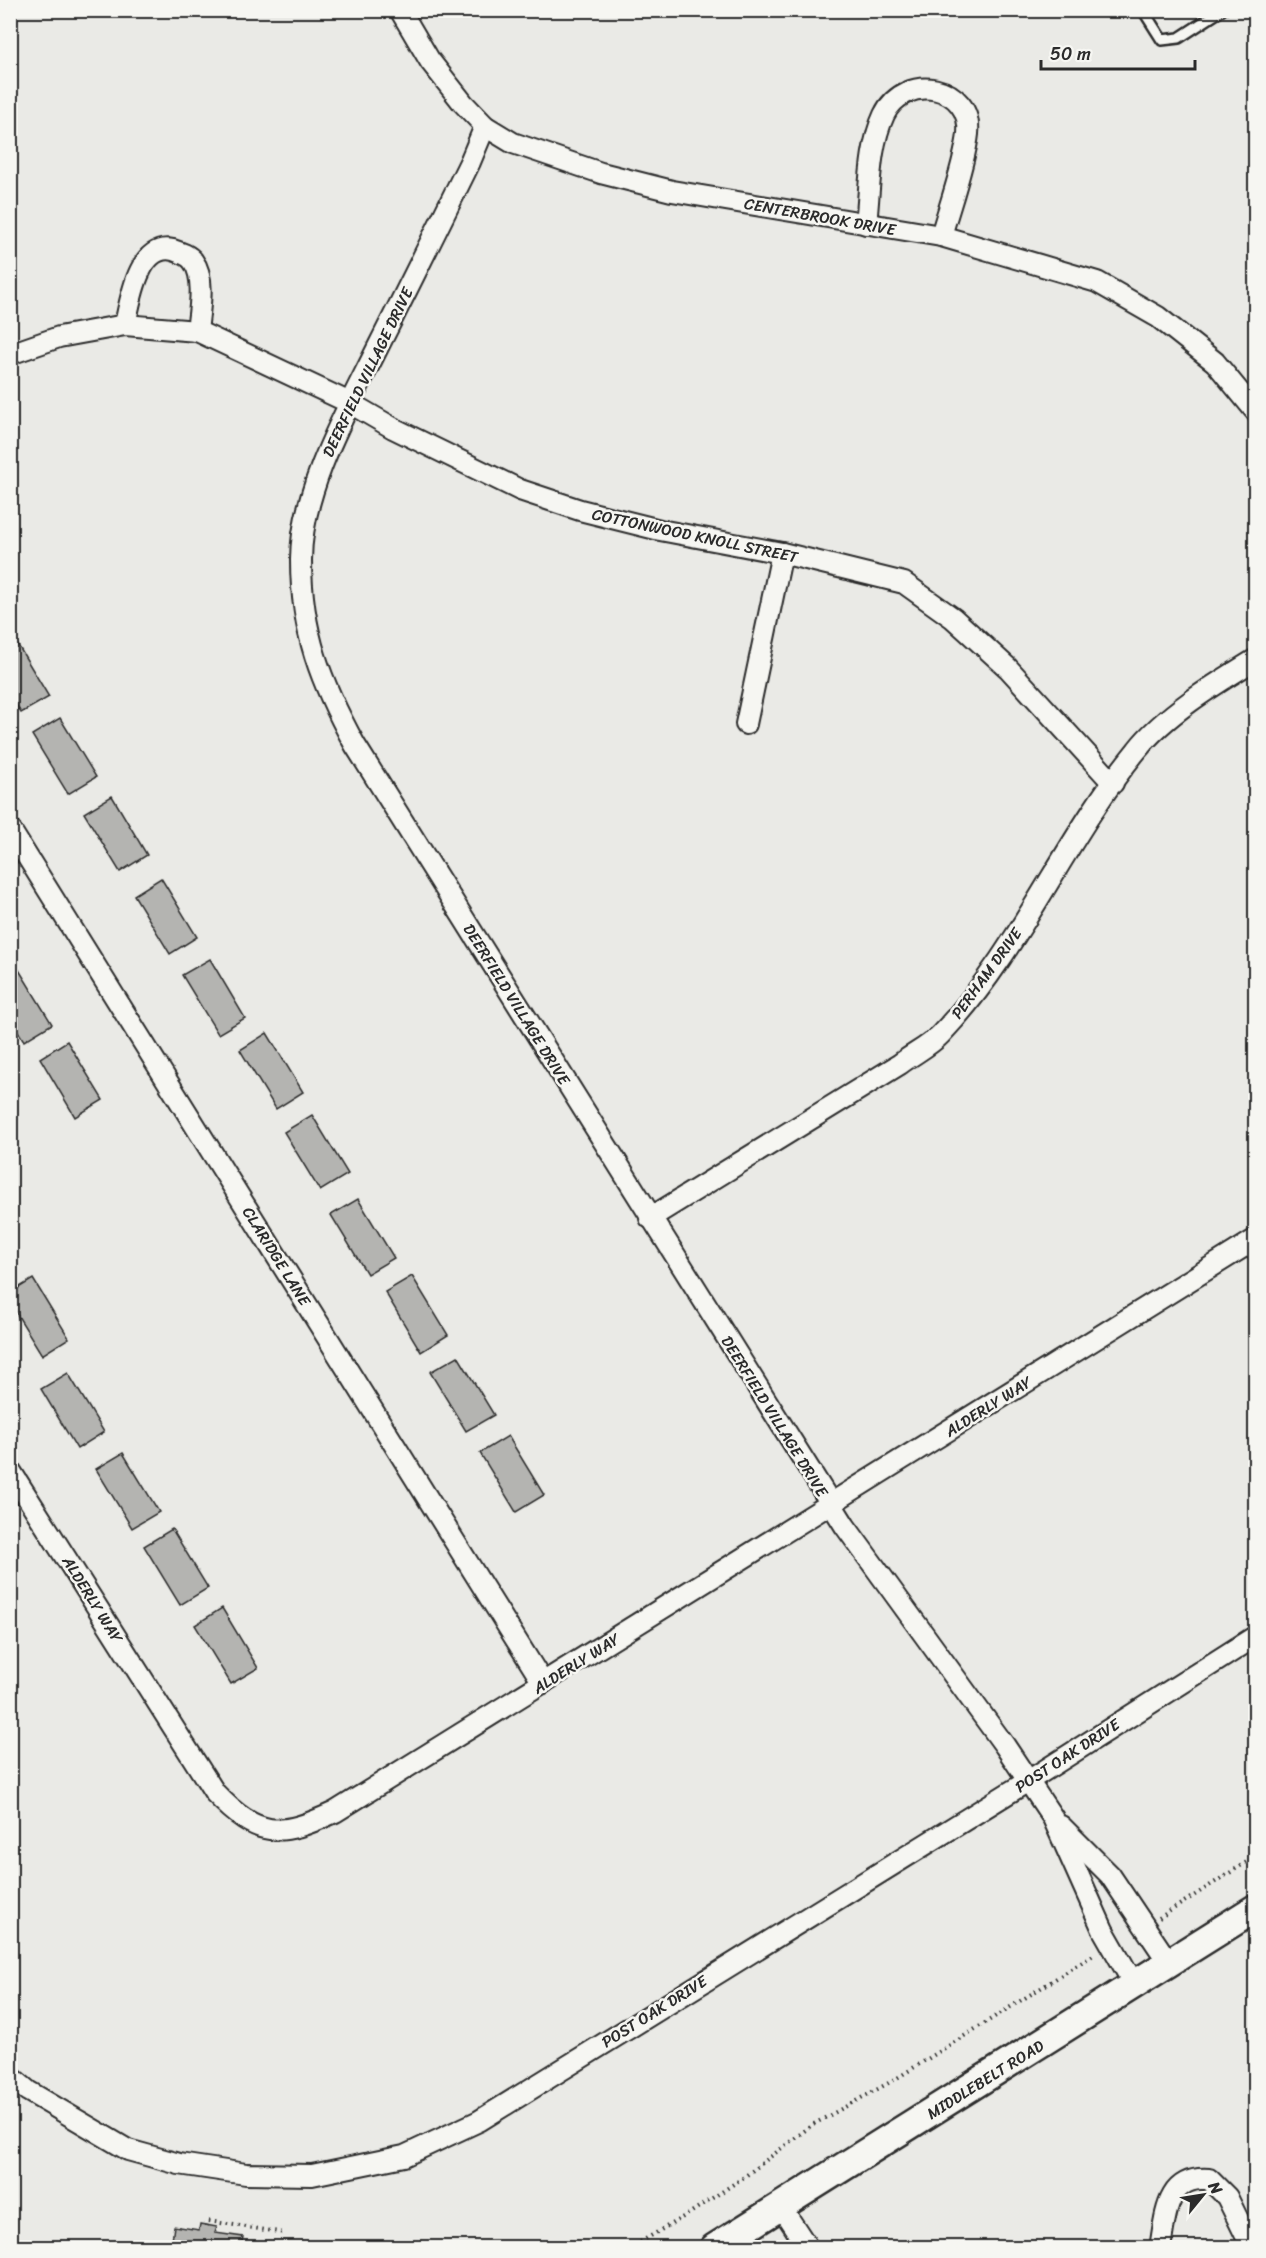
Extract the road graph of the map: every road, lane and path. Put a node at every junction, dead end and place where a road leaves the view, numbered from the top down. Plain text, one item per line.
1 (400, 10) edge
2 (1143, 10) edge
3 (1222, 10) edge
4 (485, 126) junction
5 (866, 224) junction
6 (941, 236) junction
7 (125, 326) junction
8 (197, 331) junction
9 (10, 354) edge
10 (350, 403) junction
11 (1256, 412) edge
12 (782, 553) junction
13 (1256, 659) edge
14 (746, 724) dead end
15 (1113, 783) junction
16 (10, 829) edge
17 (650, 1218) junction
18 (1256, 1239) edge
19 (10, 1470) edge
20 (831, 1504) junction
21 (1256, 1636) edge
22 (543, 1683) junction
23 (1028, 1781) junction
24 (1053, 1818) junction
25 (1256, 1856) edge
26 (1256, 1908) edge
27 (1144, 1927) junction
28 (1113, 1947) junction
29 (1169, 1963) junction
30 (1135, 1986) junction
31 (10, 2076) edge
32 (781, 2207) junction
33 (207, 2226) dead end
34 (285, 2233) dead end
35 (630, 2247) edge
36 (714, 2247) edge
37 (808, 2247) edge
38 (1160, 2247) edge
39 (1252, 2247) edge

1 - 4 street, CENTERBROOK DRIVE
2 - 3 lane
4 - 5 street, CENTERBROOK DRIVE
4 - 10 street, DEERFIELD VILLAGE DRIVE
5 - 6 street, CENTERBROOK DRIVE
5 - 6 street
6 - 11 street, CENTERBROOK DRIVE
7 - 8 street, COTTONWOOD KNOLL STREET
7 - 8 street
7 - 9 street, COTTONWOOD KNOLL STREET
8 - 10 street, COTTONWOOD KNOLL STREET
10 - 12 street, COTTONWOOD KNOLL STREET
10 - 17 street, DEERFIELD VILLAGE DRIVE
12 - 14 street
12 - 15 street, COTTONWOOD KNOLL STREET
13 - 15 street, PERHAM DRIVE
15 - 17 street, PERHAM DRIVE
16 - 22 street, CLARIDGE LANE
17 - 20 street, DEERFIELD VILLAGE DRIVE
18 - 20 street, ALDERLY WAY
19 - 22 street, ALDERLY WAY
20 - 22 street, ALDERLY WAY
20 - 23 street, DEERFIELD VILLAGE DRIVE
21 - 23 street, POST OAK DRIVE
23 - 24 street, DEERFIELD VILLAGE DRIVE
23 - 31 street, POST OAK DRIVE
24 - 27 street, DEERFIELD VILLAGE DRIVE
24 - 28 street, DEERFIELD VILLAGE DRIVE
25 - 27 path
26 - 29 street, MIDDLEBELT ROAD
27 - 29 street, DEERFIELD VILLAGE DRIVE
28 - 30 street, DEERFIELD VILLAGE DRIVE
28 - 35 path
29 - 30 street, MIDDLEBELT ROAD
30 - 32 street, MIDDLEBELT ROAD
32 - 36 street, MIDDLEBELT ROAD
32 - 37 street
33 - 34 path
38 - 39 street

